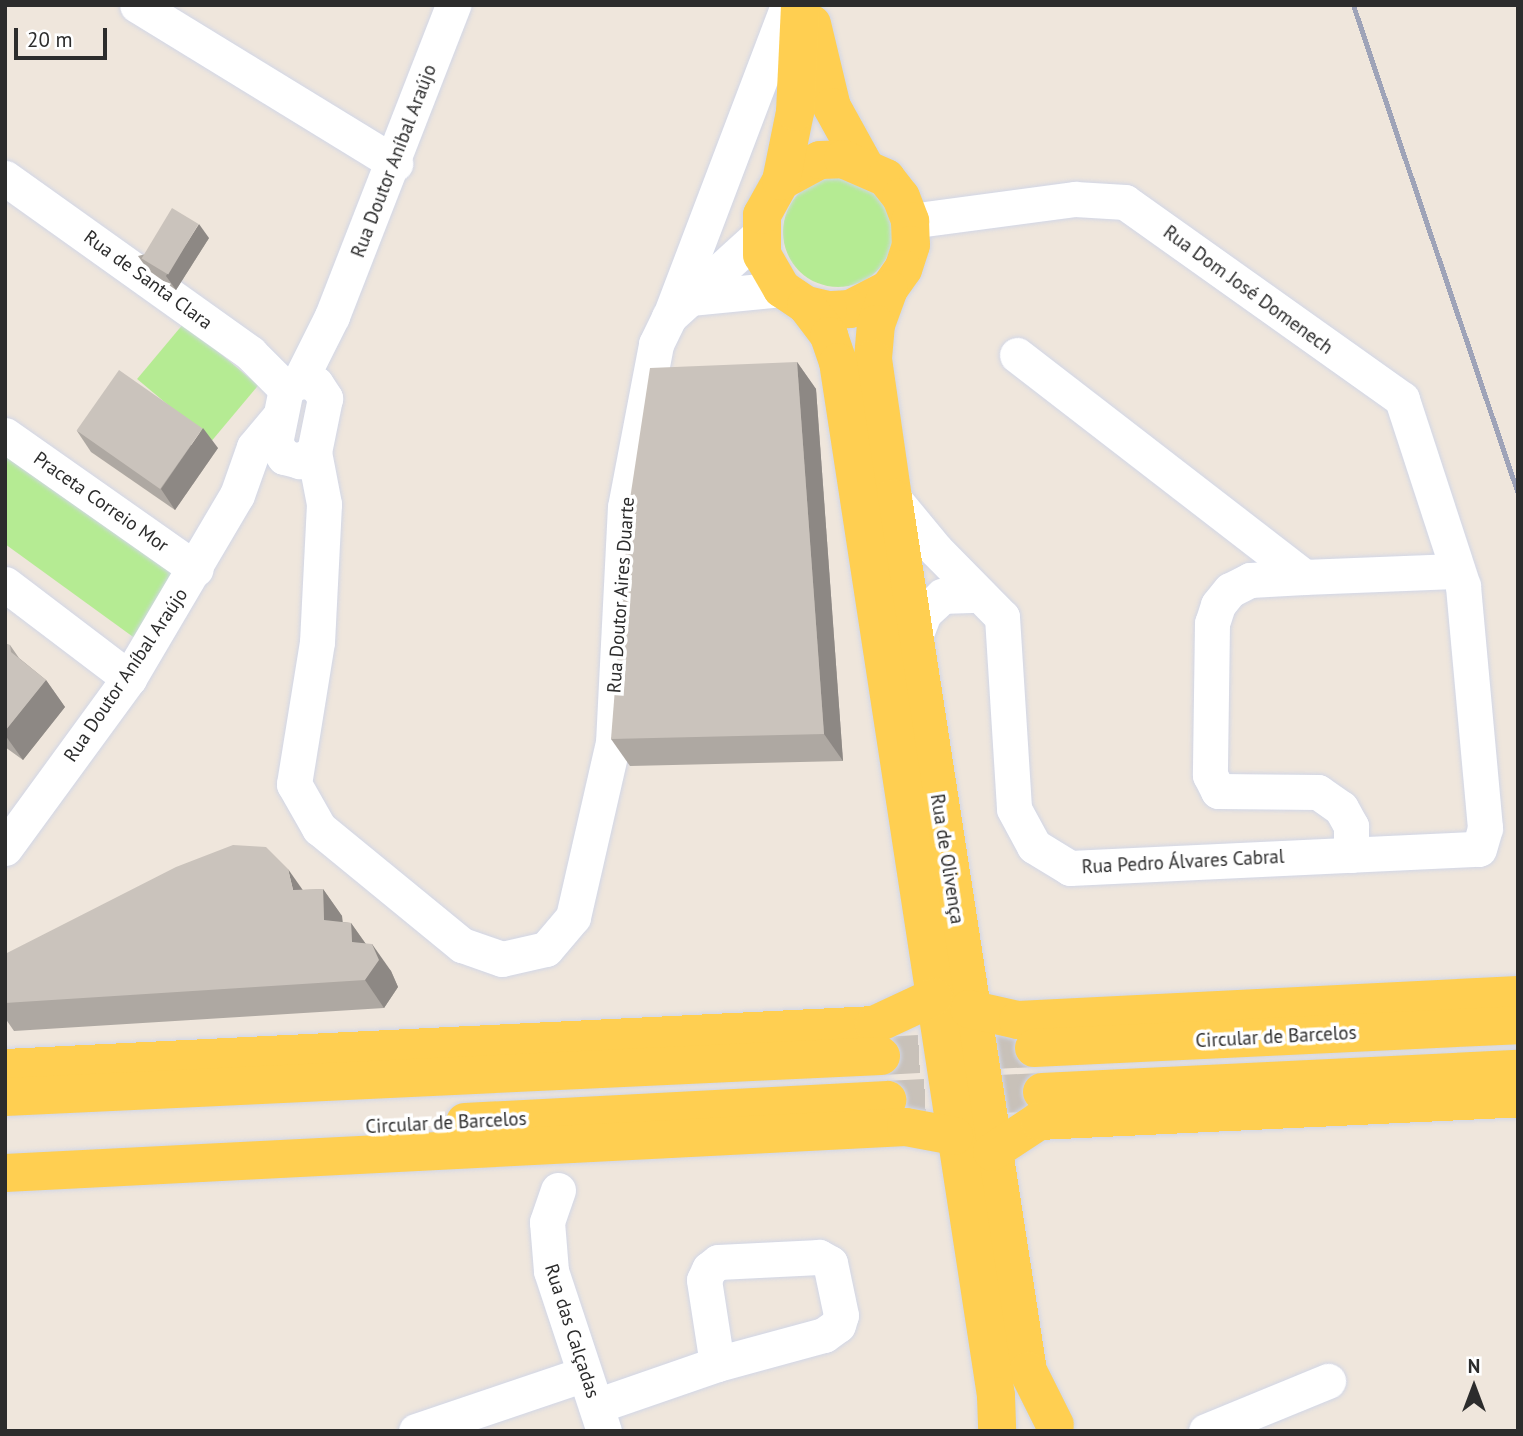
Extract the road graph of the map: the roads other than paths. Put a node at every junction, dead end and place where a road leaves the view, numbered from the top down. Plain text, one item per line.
1 (137, 5) edge
2 (453, 5) edge
3 (788, 5) edge
4 (800, 5) edge
5 (808, 5) edge
6 (395, 163) junction
7 (864, 165) junction
8 (5, 178) edge
9 (781, 181) junction
10 (910, 220) junction
11 (759, 235) junction
12 (889, 289) junction
13 (794, 297) junction
14 (679, 307) junction
15 (1017, 355) dead end
16 (295, 392) junction
17 (5, 435) edge
18 (299, 455) junction
19 (237, 495) junction
20 (892, 498) junction
21 (197, 569) junction
22 (1455, 571) junction
23 (1304, 577) junction
24 (5, 584) edge
25 (977, 595) junction
26 (914, 639) junction
27 (129, 678) junction
28 (5, 848) edge
29 (1479, 849) joint
30 (1351, 855) junction
31 (1518, 995) edge
32 (952, 1003) junction
33 (1518, 1025) edge
34 (1034, 1048) tunnel mouth
35 (881, 1056) tunnel mouth
36 (5, 1068) edge
37 (1518, 1069) edge
38 (1042, 1092) tunnel mouth
39 (5, 1097) edge
40 (1518, 1098) edge
41 (887, 1100) tunnel mouth
42 (954, 1136) junction
43 (5, 1147) edge
44 (992, 1152) junction
45 (5, 1173) edge
46 (558, 1190) dead end
47 (718, 1364) dead end
48 (1328, 1381) dead end
49 (595, 1404) edge
50 (1061, 1428) edge
51 (416, 1431) edge
52 (1000, 1431) edge
53 (1206, 1431) edge

1 - 6 street
2 - 6 street, Rua Doutor Aníbal Araújo
3 - 14 street
4 - 9 main road
5 - 7 main road
6 - 16 street, Rua Doutor Aníbal Araújo
7 - 9 main road
7 - 10 main road
8 - 16 street, Rua de Santa Clara
9 - 11 main road
10 - 12 main road
10 - 22 street, Rua Dom José Domenech
11 - 13 main road
11 - 14 street, Rua Doutor Aires Duarte
12 - 13 main road
12 - 20 main road, Rua de Olivença
13 - 14 street
13 - 32 main road, Rua de Olivença
14 - 18 street, Rua Doutor Aires Duarte
15 - 23 street
16 - 18 street, Rua Doutor Aníbal Araújo
16 - 18 street, Rua Doutor Aníbal Araújo
16 - 19 street, Rua Doutor Aníbal Araújo
17 - 21 street, Praceta Correio Mor
18 - 19 street, Rua Doutor Aníbal Araújo
19 - 21 street, Rua Doutor Aníbal Araújo
20 - 25 street, Rua Pedro Álvares Cabral
20 - 26 main road, Rua de Olivença
21 - 27 street, Rua Doutor Aníbal Araújo
22 - 23 street
22 - 29 street, Rua Dom José Domenech
23 - 30 street
24 - 27 street
25 - 26 street
25 - 30 street, Rua Pedro Álvares Cabral
26 - 32 main road, Rua de Olivença
27 - 28 street, Rua Doutor Aníbal Araújo
29 - 30 street, Rua Pedro Álvares Cabral
31 - 32 main road
32 - 36 main road
32 - 42 main road, Rua de Olivença
32 - 44 main road, Rua de Olivença
33 - 34 main road, Circular de Barcelos
35 - 39 main road
37 - 38 main road
40 - 44 main road
41 - 43 main road, Circular de Barcelos
42 - 45 main road
42 - 52 main road, Rua de Olivença
44 - 50 main road, Rua de Olivença
46 - 49 street, Rua das Calçadas
47 - 49 street
48 - 53 street
49 - 51 street
50 - 52 main road

